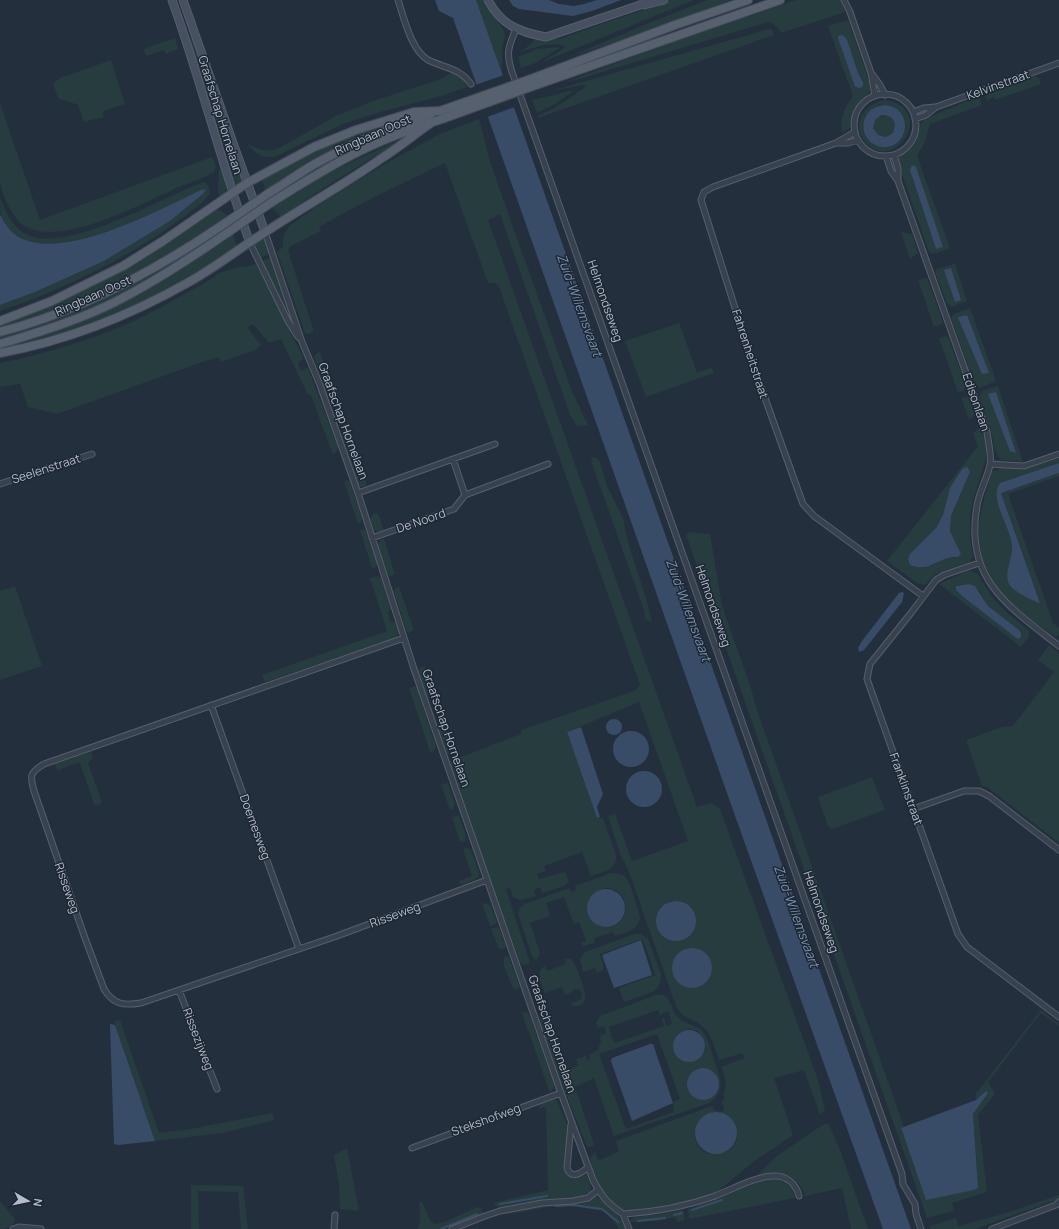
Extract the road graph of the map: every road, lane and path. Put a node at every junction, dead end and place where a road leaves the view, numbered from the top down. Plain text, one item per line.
1 (172, 0) edge
2 (183, 0) edge
3 (398, 0) edge
4 (488, 0) edge
5 (650, 0) edge
6 (664, 0) edge
7 (748, 0) edge
8 (780, 0) edge
9 (844, 0) edge
10 (847, 0) edge
11 (640, 5) junction
12 (848, 6) junction
13 (516, 29) junction
14 (1059, 64) edge
15 (871, 73) junction
16 (532, 83) junction
17 (471, 84) dead end
18 (885, 95) junction
19 (875, 96) junction
20 (936, 107) junction
21 (913, 112) junction
22 (441, 115) junction
23 (915, 119) junction
24 (431, 123) junction
25 (855, 132) junction
26 (858, 140) junction
27 (836, 143) junction
28 (894, 155) junction
29 (886, 156) junction
30 (898, 181) junction
31 (247, 183) junction
32 (232, 193) junction
33 (265, 232) junction
34 (250, 243) junction
35 (0, 320) edge
36 (0, 332) edge
37 (302, 342) junction
38 (0, 344) edge
39 (0, 353) edge
40 (495, 444) dead end
41 (92, 454) dead end
42 (1059, 454) edge
43 (453, 459) junction
44 (548, 464) dead end
45 (990, 464) junction
46 (0, 484) edge
47 (358, 493) junction
48 (465, 495) junction
49 (372, 538) junction
50 (979, 563) junction
51 (924, 596) junction
52 (404, 638) junction
53 (1059, 646) edge
54 (211, 705) junction
55 (913, 809) junction
56 (1059, 850) edge
57 (488, 880) junction
58 (299, 949) junction
59 (179, 990) junction
60 (1059, 1017) edge
61 (217, 1089) dead end
62 (561, 1093) junction
63 (571, 1121) junction
64 (412, 1148) dead end
65 (588, 1167) junction
66 (598, 1190) junction
67 (799, 1196) dead end
68 (1059, 1202) edge
69 (623, 1214) junction
70 (335, 1215) dead end
71 (14, 1229) edge
72 (41, 1229) edge
73 (334, 1229) edge
74 (452, 1229) edge
75 (629, 1229) edge
76 (921, 1229) edge
77 (992, 1229) edge

1 - 32 street, Graafschap Hornelaan
2 - 31 street, Graafschap Hornelaan
3 - 17 street
4 - 13 street
5 - 11 street
6 - 11 street
7 - 16 main road, Ringbaan Oost
8 - 16 main road, Ringbaan Oost
9 - 12 street
10 - 12 street
11 - 13 street
12 - 15 street
13 - 76 street, Helmondseweg
14 - 20 street, Kelvinstraat
15 - 18 street
15 - 19 street
16 - 22 main road, Ringbaan Oost, bridge
18 - 19 street
18 - 21 street
19 - 25 street
20 - 21 street, Kelvinstraat
20 - 23 street, Kelvinstraat
21 - 23 street
22 - 24 main road, Ringbaan Oost
22 - 31 main road
22 - 36 main road, Ringbaan Oost, bridge
23 - 28 street
24 - 33 main road
24 - 38 main road, Ringbaan Oost, bridge
25 - 26 street
25 - 27 street, Fahrenheitstraat
26 - 27 street, Fahrenheitstraat
26 - 29 street
27 - 51 street, Fahrenheitstraat
28 - 29 street
28 - 30 street, Edisonlaan
29 - 30 street, Edisonlaan
30 - 45 street, Edisonlaan
31 - 32 main road
31 - 33 street, Graafschap Hornelaan
32 - 34 street, Graafschap Hornelaan
32 - 35 main road
33 - 34 main road
33 - 37 street, Graafschap Hornelaan
34 - 37 street, Graafschap Hornelaan
34 - 39 main road
37 - 47 street, Graafschap Hornelaan
40 - 43 street
41 - 46 street, Seelenstraat
42 - 45 street
43 - 47 street
43 - 48 street
44 - 48 street, De Noord
45 - 50 street, Edisonlaan
47 - 49 street, Graafschap Hornelaan
48 - 49 street, De Noord
49 - 52 street, Graafschap Hornelaan
50 - 51 street, Franklinstraat
50 - 53 street, Edisonlaan
51 - 55 street, Franklinstraat
52 - 54 street, Risseweg
52 - 57 street, Graafschap Hornelaan
54 - 58 street, Doemesweg
54 - 59 street, Risseweg
55 - 56 street
55 - 60 street, Franklinstraat
57 - 58 street, Risseweg
57 - 62 street, Graafschap Hornelaan
58 - 59 street, Risseweg
59 - 61 street, Rissezijweg
62 - 63 street, Graafschap Hornelaan
62 - 64 street, Stekshofweg
63 - 65 street, Graafschap Hornelaan
63 - 65 street, Graafschap Hornelaan
65 - 66 street, Graafschap Hornelaan
66 - 69 street, Graafschap Hornelaan
66 - 74 street
67 - 69 street
68 - 77 street
69 - 75 street
70 - 73 street
71 - 72 street

